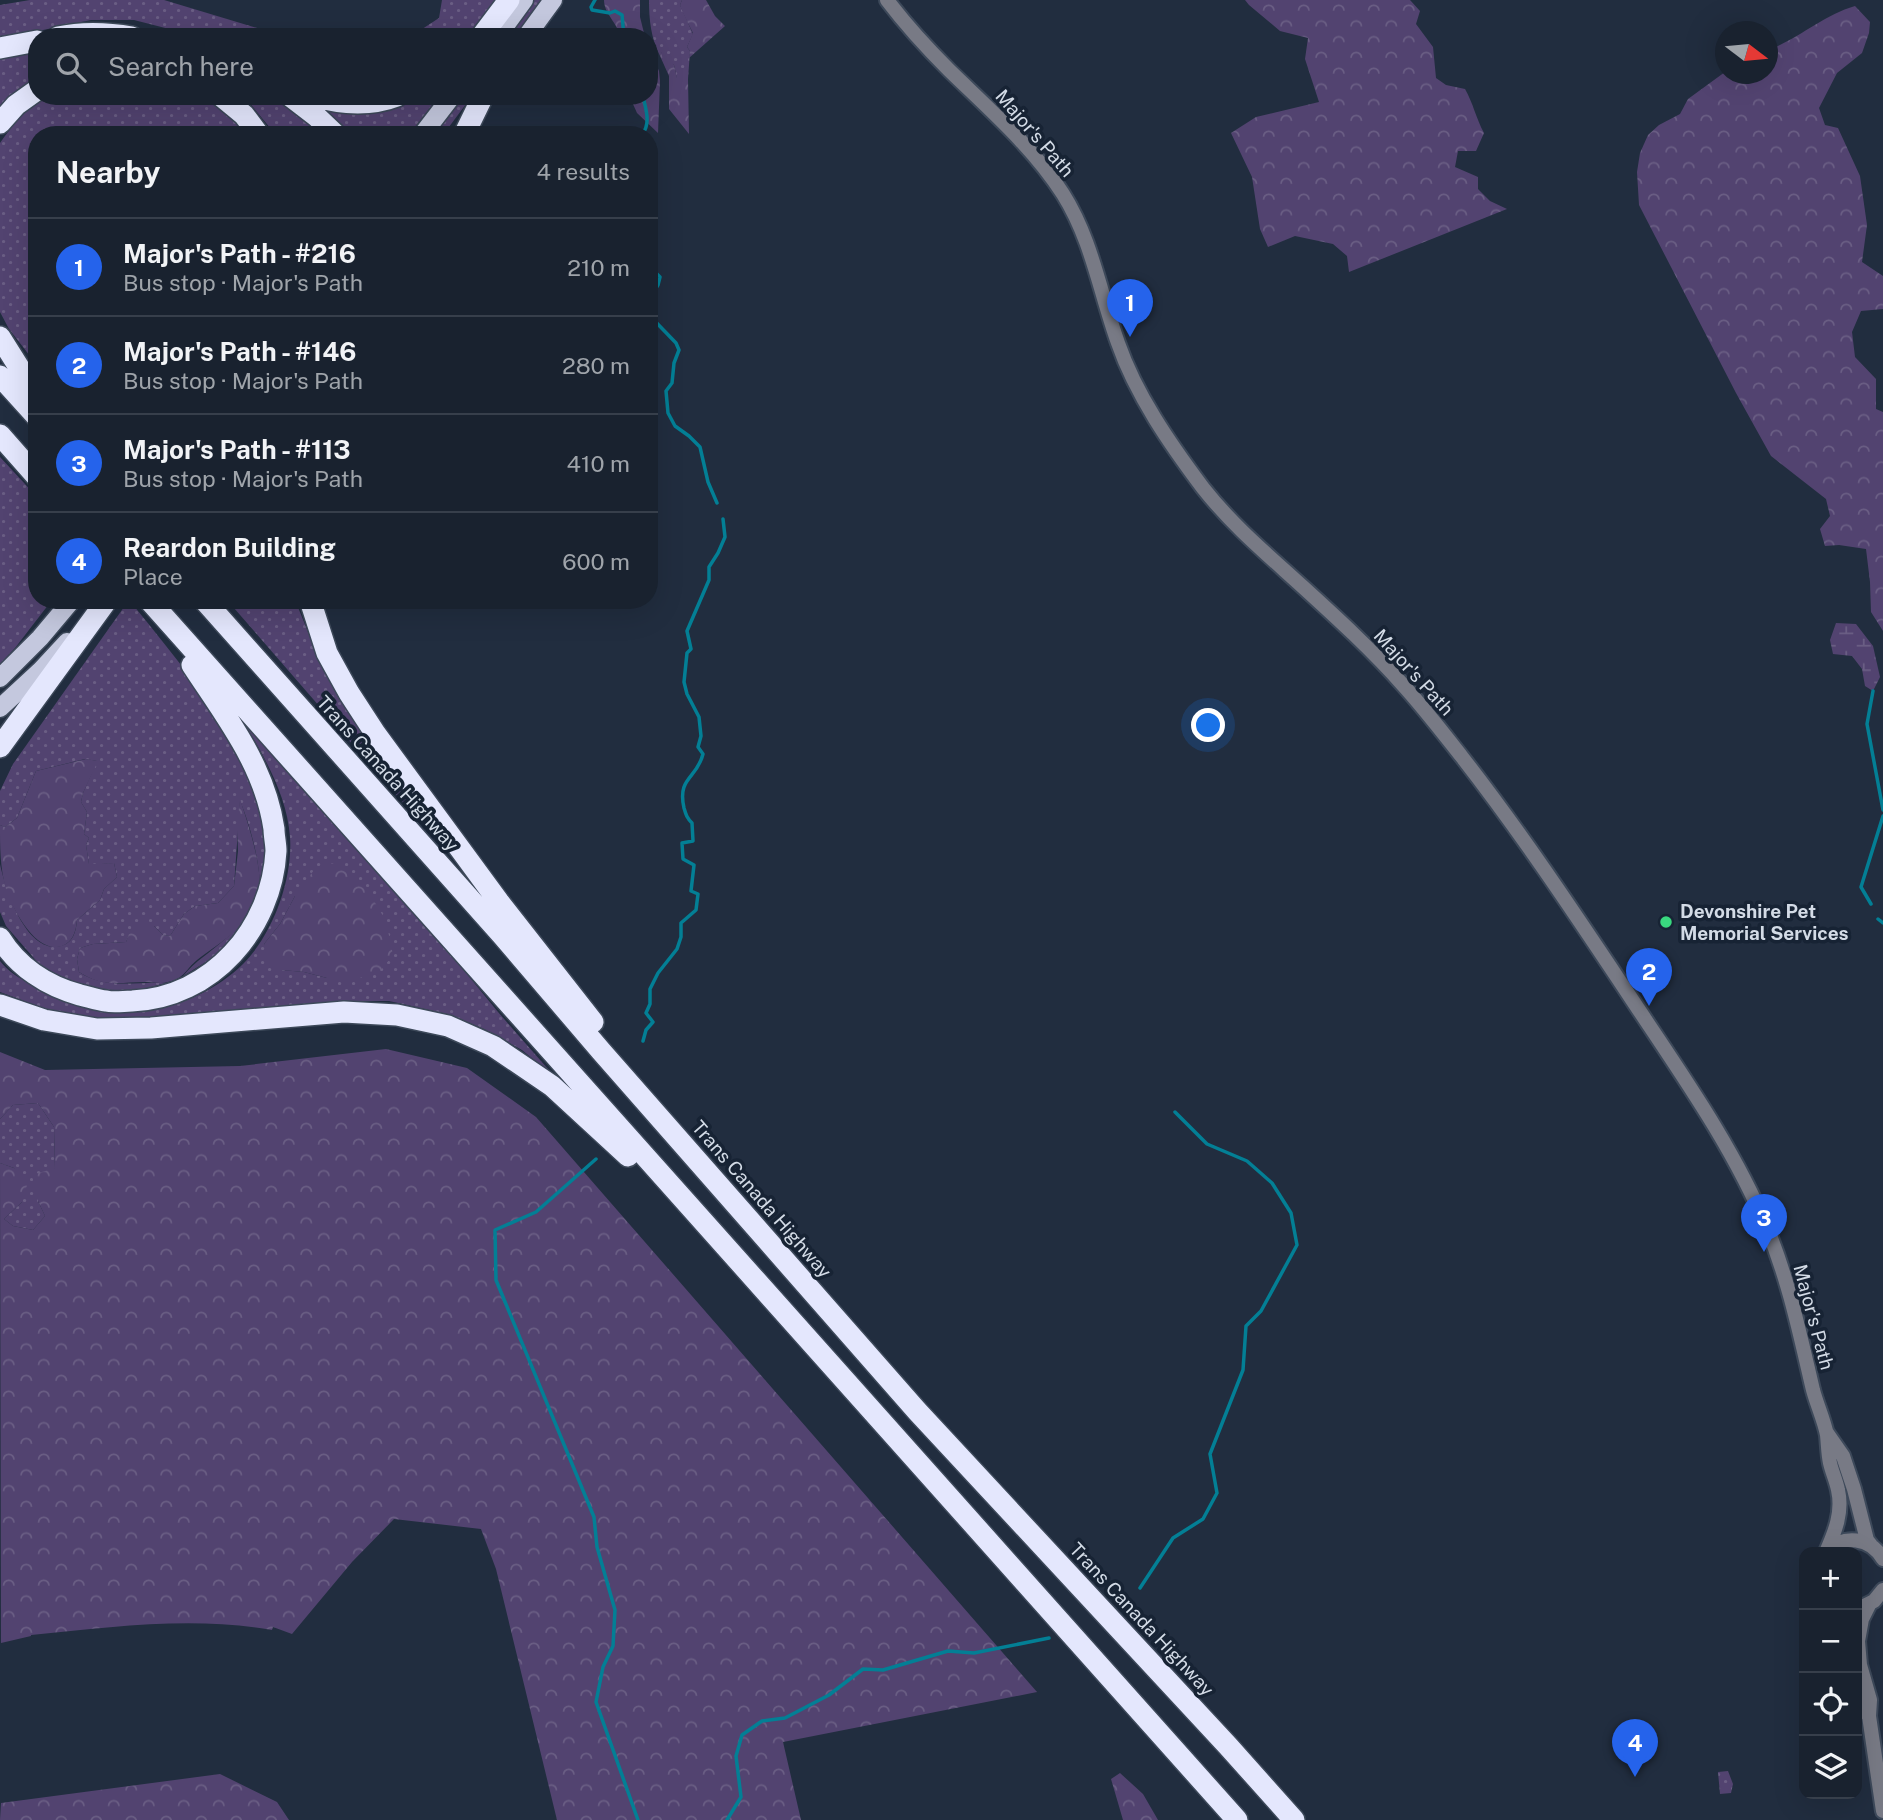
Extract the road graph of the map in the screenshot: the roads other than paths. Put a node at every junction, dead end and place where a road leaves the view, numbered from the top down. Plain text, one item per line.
1 (509, 0) edge
2 (524, 0) edge
3 (553, 0) edge
4 (887, 0) edge
5 (488, 28) edge
6 (504, 28) edge
7 (533, 28) edge
8 (28, 43) edge
9 (0, 48) edge
10 (28, 96) edge
11 (232, 105) edge
12 (302, 105) edge
13 (445, 105) edge
14 (476, 105) edge
15 (479, 105) edge
16 (0, 123) edge
17 (252, 126) edge
18 (326, 126) edge
19 (429, 126) edge
20 (461, 126) edge
21 (468, 126) edge
22 (0, 337) edge
23 (0, 376) edge
24 (28, 382) edge
25 (28, 407) edge
26 (0, 435) edge
27 (28, 467) edge
28 (64, 609) edge
29 (98, 609) edge
30 (100, 609) edge
31 (155, 609) edge
32 (156, 609) edge
33 (212, 609) edge
34 (313, 609) edge
35 (0, 678) edge
36 (0, 708) edge
37 (0, 747) edge
38 (0, 938) edge
39 (0, 1005) edge
40 (601, 1051) junction
41 (739, 1261) junction
42 (1826, 1432) junction
43 (1828, 1547) edge
44 (1833, 1547) edge
45 (1876, 1548) edge
46 (1883, 1559) edge
47 (1873, 1600) edge
48 (1862, 1708) edge
49 (1869, 1716) junction
50 (1883, 1811) edge
51 (1237, 1820) edge
52 (1294, 1820) edge

1 - 5 highway
2 - 6 main road
3 - 7 main road
4 - 42 street, Major's Path
8 - 9 highway
10 - 16 highway
11 - 17 highway
12 - 18 highway
13 - 19 main road
14 - 20 main road
15 - 21 highway
22 - 24 highway
23 - 25 highway
26 - 27 highway
28 - 35 main road
29 - 36 main road
30 - 37 highway
31 - 38 highway
32 - 41 highway
33 - 40 highway, Trans Canada Highway
34 - 40 highway
39 - 41 highway
40 - 52 highway, Trans Canada Highway
41 - 51 highway
42 - 43 street, Major's Path
42 - 45 street, Major's Path
44 - 45 street
45 - 46 street
47 - 49 street
48 - 49 street
49 - 50 street

